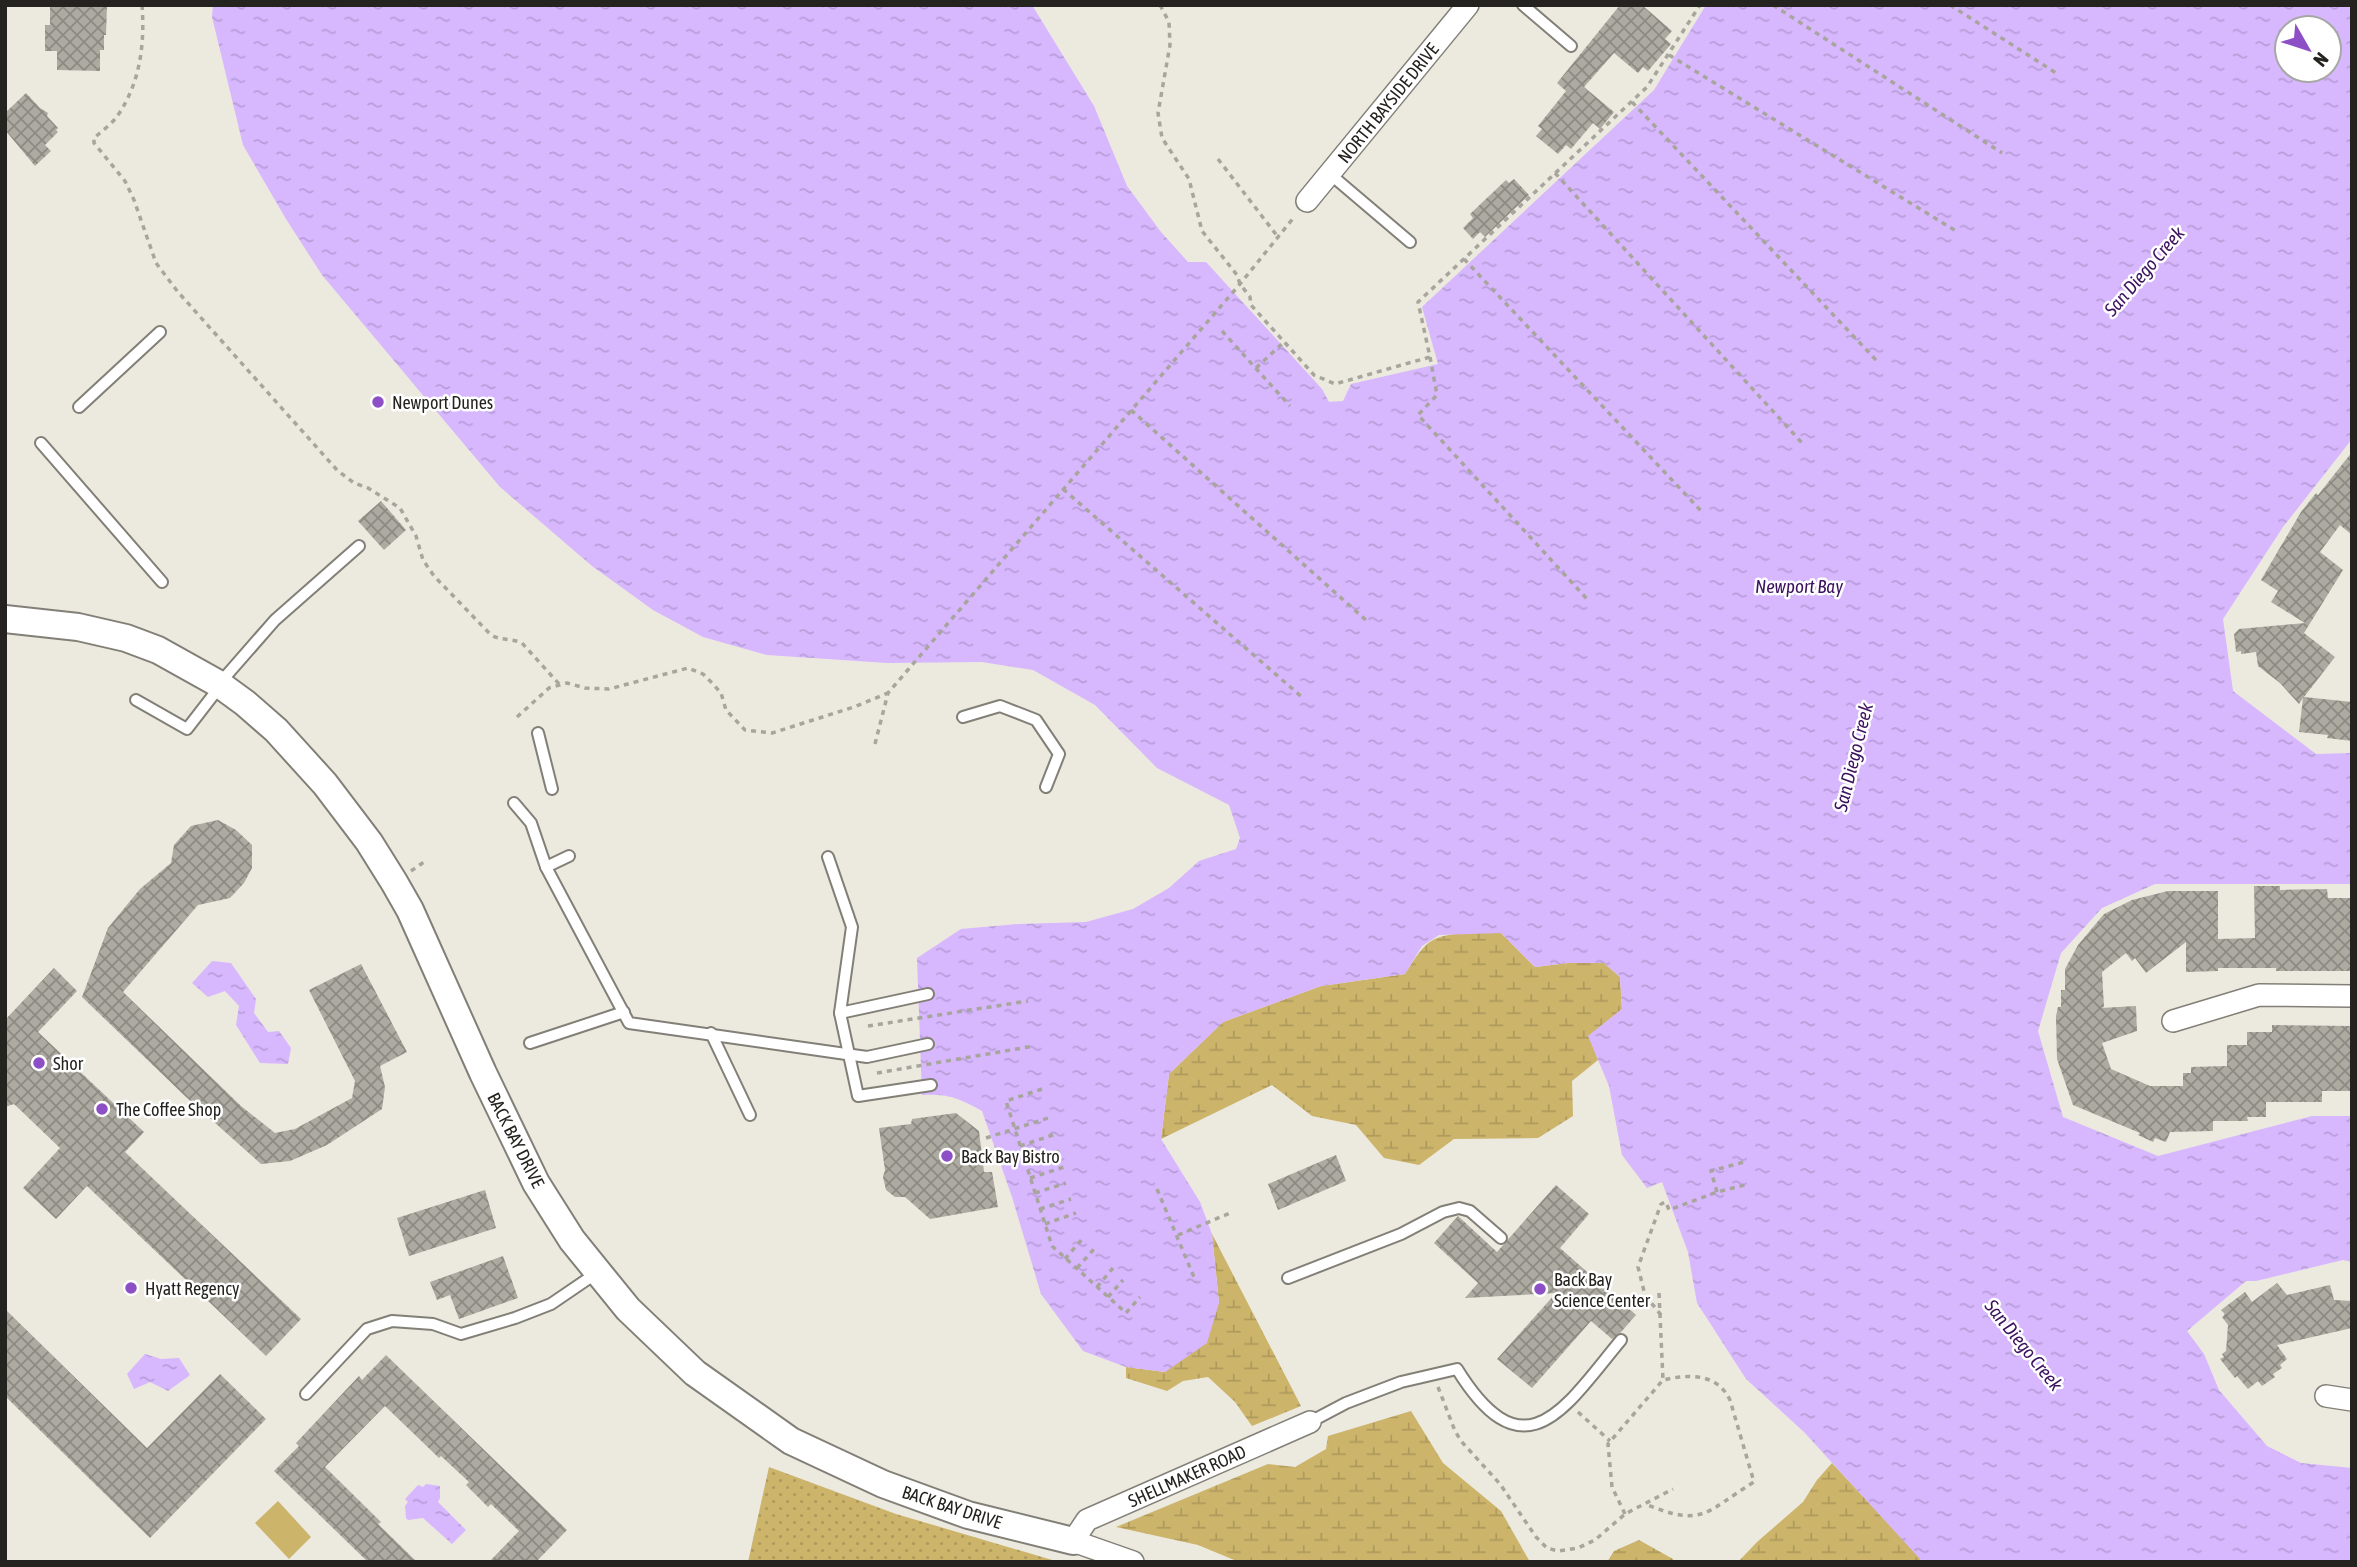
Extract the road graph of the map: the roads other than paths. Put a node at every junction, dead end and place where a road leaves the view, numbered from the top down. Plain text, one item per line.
1 (1468, 5) edge
2 (1523, 5) edge
3 (1571, 46) dead end
4 (1330, 174) junction
5 (1307, 201) road end
6 (1410, 242) dead end
7 (160, 332) dead end
8 (79, 407) dead end
9 (41, 443) dead end
10 (359, 546) dead end
11 (162, 582) dead end
12 (5, 619) edge
13 (220, 685) junction
14 (136, 700) dead end
15 (963, 717) dead end
16 (538, 733) dead end
17 (1046, 787) dead end
18 (552, 789) dead end
19 (514, 803) dead end
20 (569, 856) dead end
21 (828, 857) dead end
22 (545, 867) junction
23 (928, 994) dead end
24 (2352, 996) edge
25 (624, 1012) junction
26 (840, 1013) junction
27 (2173, 1021) dead end
28 (711, 1033) junction
29 (530, 1042) dead end
30 (928, 1044) dead end
31 (849, 1054) junction
32 (931, 1085) dead end
33 (750, 1115) dead end
34 (1500, 1238) dead end
35 (598, 1272) junction
36 (1288, 1278) dead end
37 (1621, 1340) dead end
38 (306, 1394) dead end
39 (2326, 1396) dead end
40 (2352, 1399) edge
41 (1310, 1422) joint
42 (1073, 1541) junction
43 (1133, 1562) edge

1 - 4 street, NORTH BAYSIDE DRIVE
2 - 3 lane
4 - 5 street, NORTH BAYSIDE DRIVE
4 - 6 lane
7 - 8 lane
9 - 11 lane
10 - 13 lane
12 - 13 street, BACK BAY DRIVE
13 - 14 lane
13 - 35 street, BACK BAY DRIVE
15 - 17 lane
16 - 18 lane
19 - 22 lane
20 - 22 lane
21 - 26 lane
22 - 25 lane
23 - 26 lane
24 - 27 street
25 - 28 lane
25 - 29 lane
26 - 31 lane
28 - 31 lane
28 - 33 lane
30 - 31 lane
31 - 32 lane
34 - 36 lane
35 - 38 lane
35 - 42 street, BACK BAY DRIVE
37 - 41 lane
39 - 40 street
41 - 42 street, SHELLMAKER ROAD
42 - 43 street, BACK BAY DRIVE

